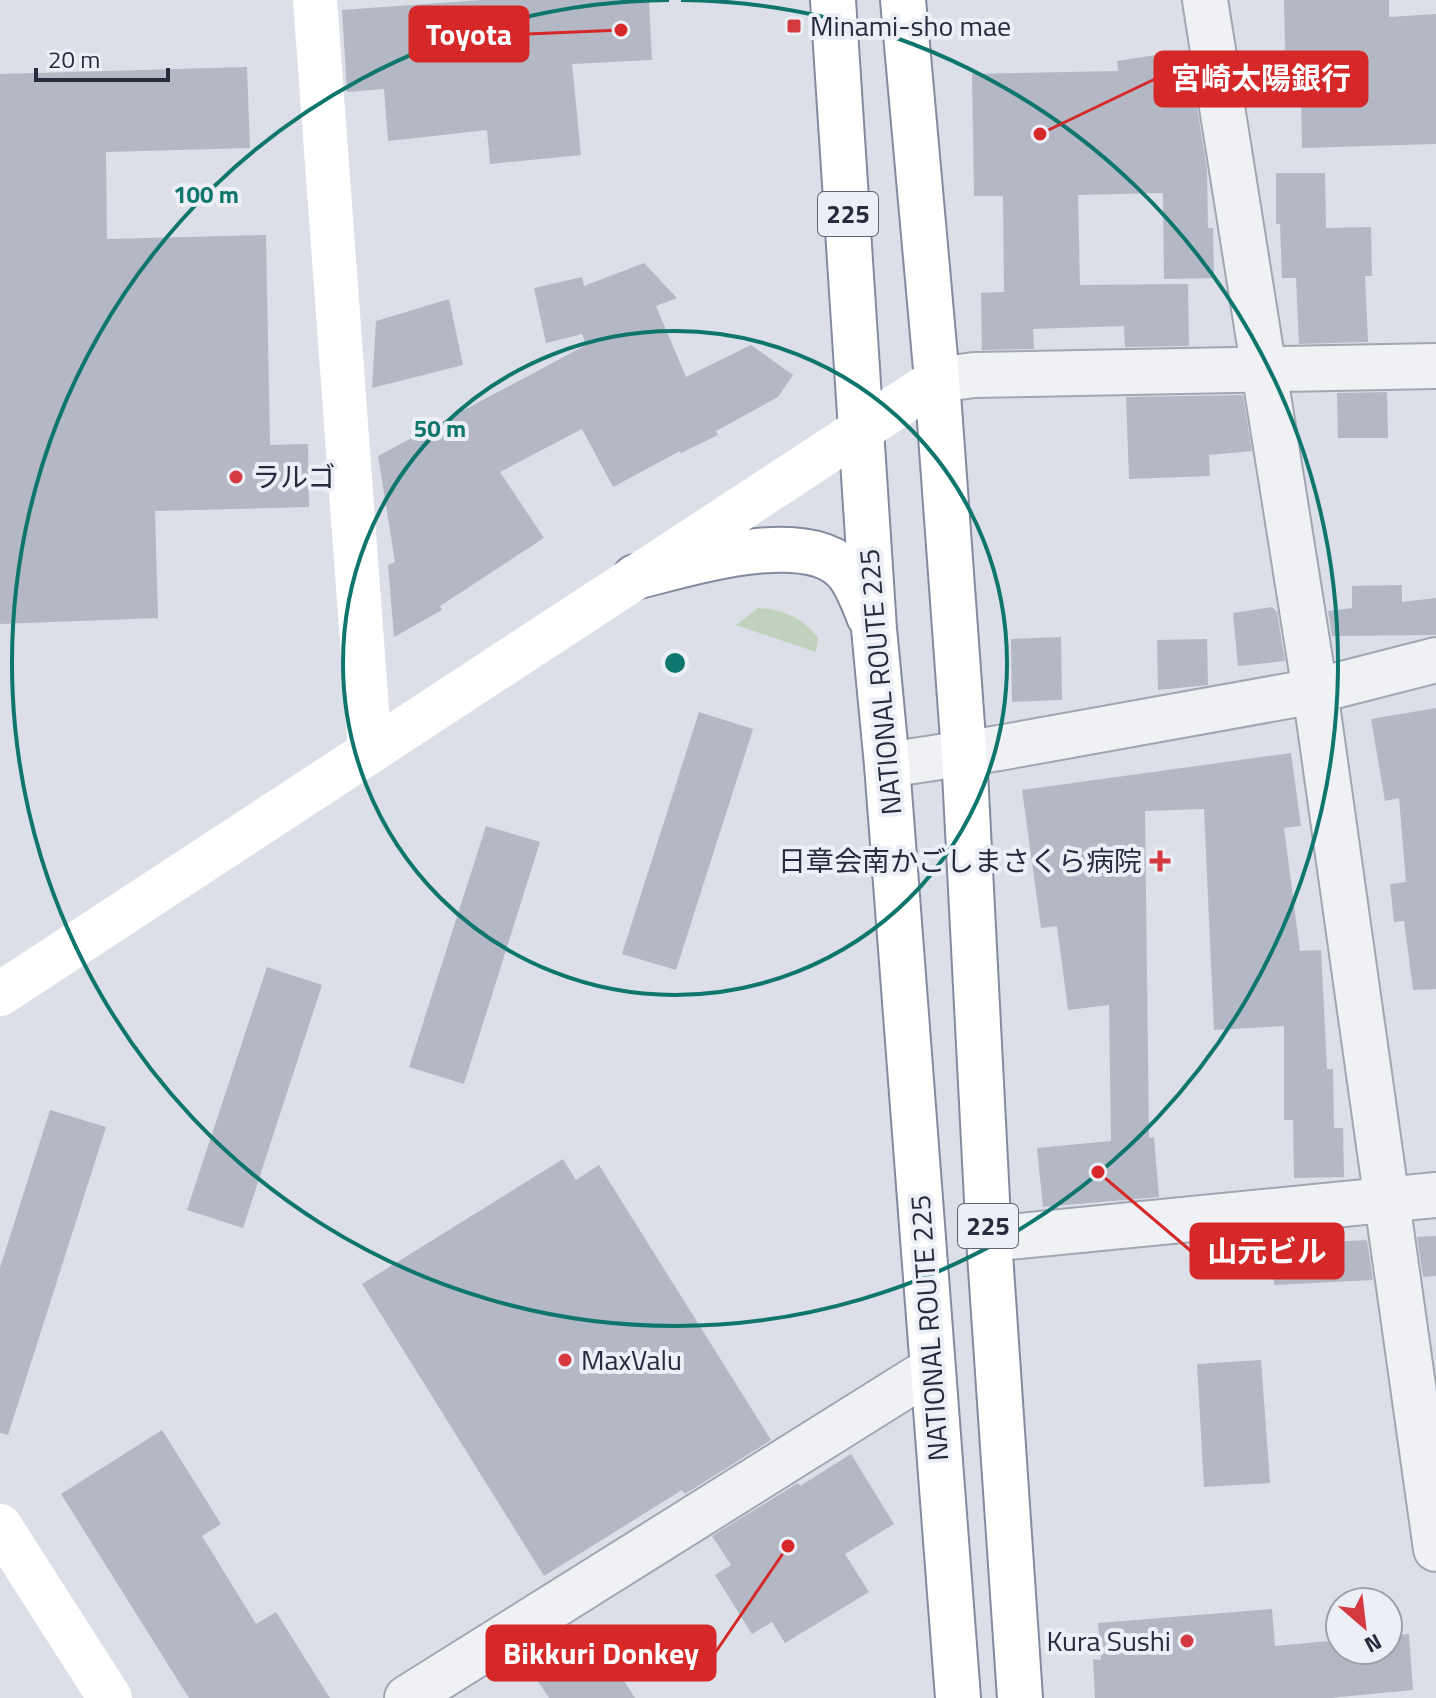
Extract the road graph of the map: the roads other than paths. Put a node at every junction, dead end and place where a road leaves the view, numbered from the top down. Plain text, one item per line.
1 (315, 0) edge
2 (833, 0) edge
3 (903, 0) edge
4 (1205, 0) edge
5 (1436, 366) edge
6 (1264, 368) junction
7 (937, 380) junction
8 (862, 427) junction
9 (635, 577) junction
10 (874, 629) junction
11 (1436, 660) edge
12 (1315, 691) junction
13 (370, 751) junction
14 (964, 753) junction
15 (887, 765) junction
16 (0, 994) edge
17 (1436, 1195) edge
18 (1386, 1200) junction
19 (989, 1239) junction
20 (932, 1369) junction
21 (0, 1526) edge
22 (1436, 1549) edge
23 (110, 1698) edge
24 (407, 1698) edge
25 (958, 1698) edge
26 (1020, 1698) edge

1 - 13 main road
2 - 8 main road, NATIONAL ROUTE 225 / 225
3 - 7 main road, 225
4 - 6 street
5 - 6 street
6 - 7 street
6 - 12 street
7 - 8 main road
7 - 14 main road, 225
8 - 9 main road
8 - 10 main road, NATIONAL ROUTE 225 / 225
9 - 10 main road
9 - 13 main road
10 - 15 main road, NATIONAL ROUTE 225 / 225
11 - 12 street
12 - 14 street
12 - 18 street
13 - 16 main road
14 - 15 street
14 - 19 main road, 225
15 - 20 main road, NATIONAL ROUTE 225 / 225
17 - 18 street
18 - 19 street
18 - 22 street
19 - 26 main road, 225
20 - 24 street
20 - 25 main road, NATIONAL ROUTE 225 / 225
21 - 23 main road

